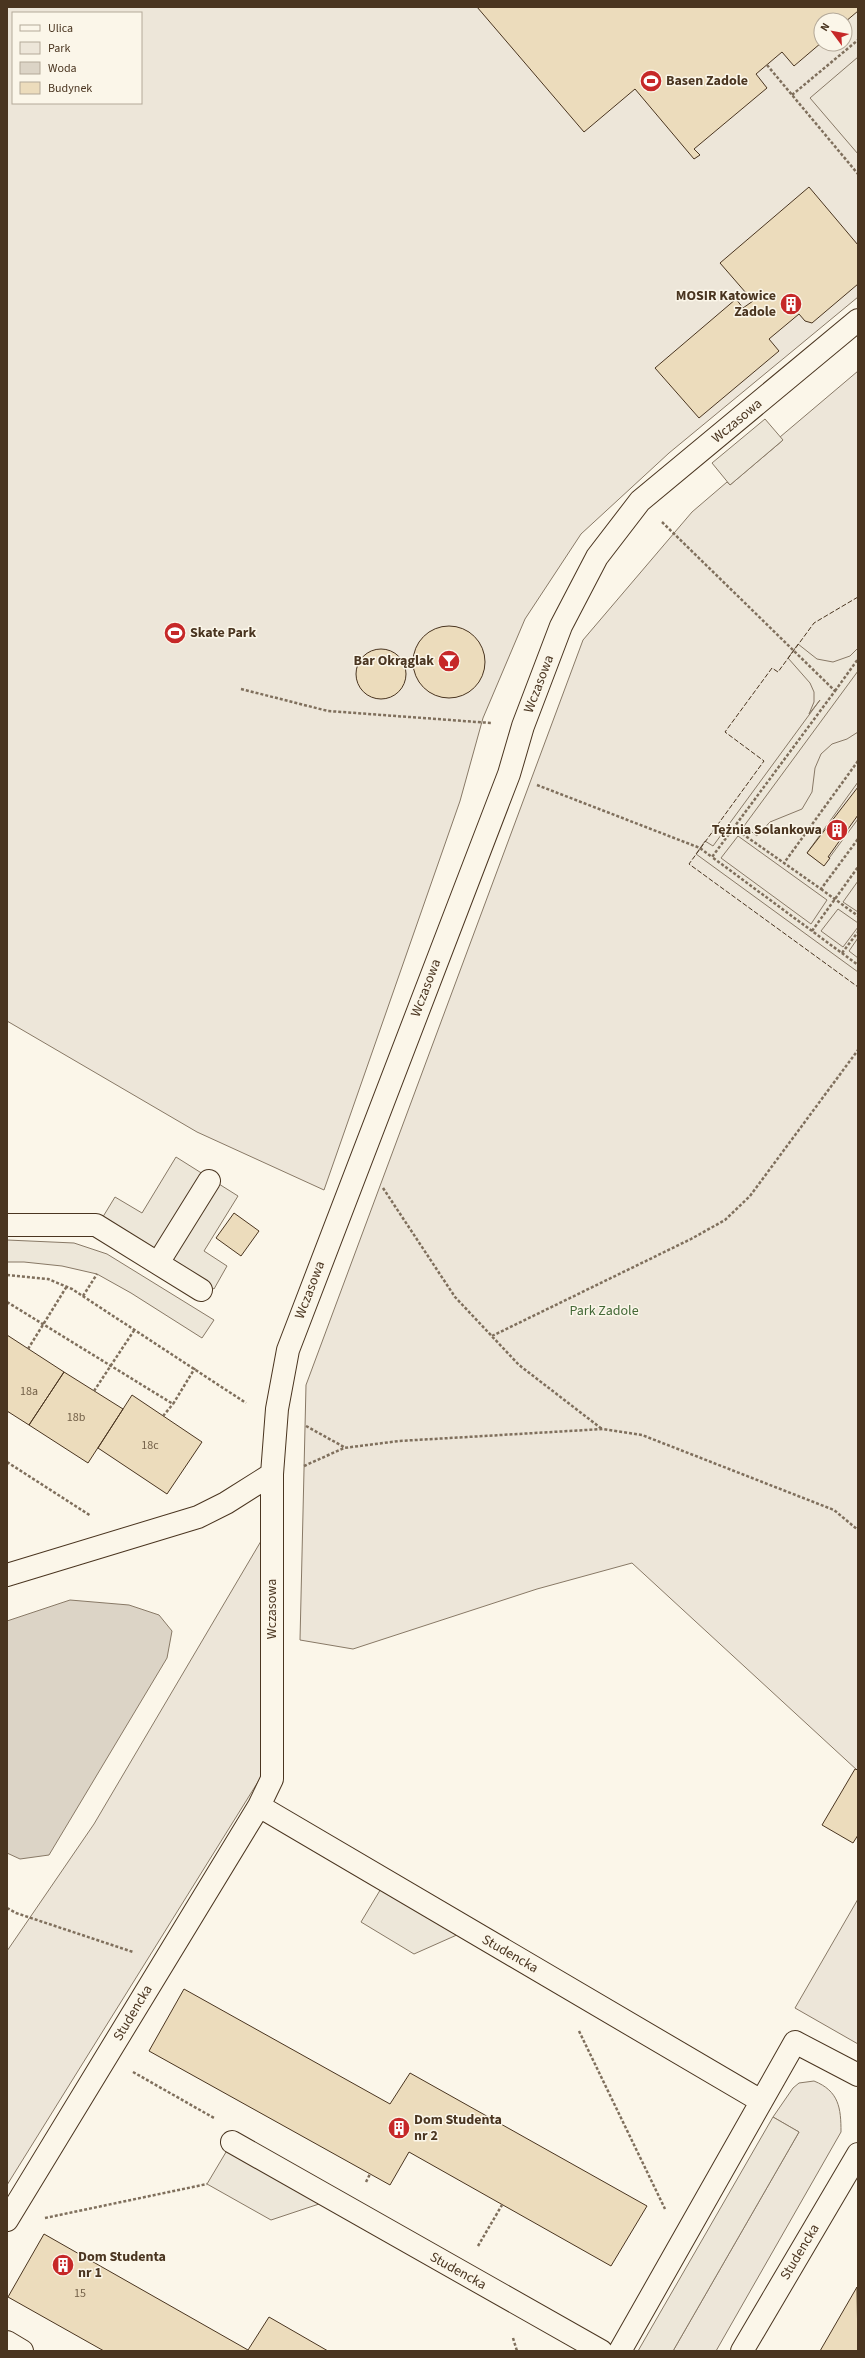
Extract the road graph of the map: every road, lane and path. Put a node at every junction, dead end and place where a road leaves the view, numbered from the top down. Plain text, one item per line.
1 (858, 40) edge
2 (767, 64) dead end
3 (792, 95) junction
4 (858, 174) edge
5 (858, 320) edge
6 (640, 501) junction
7 (858, 659) edge
8 (241, 689) dead end
9 (834, 691) junction
10 (523, 726) junction
11 (858, 761) edge
12 (509, 774) junction
13 (734, 828) junction
14 (858, 839) edge
15 (712, 857) junction
16 (784, 863) junction
17 (858, 867) edge
18 (857, 872) edge
19 (821, 889) junction
20 (835, 899) junction
21 (858, 916) edge
22 (812, 931) junction
23 (858, 932) edge
24 (842, 953) junction
25 (858, 965) edge
26 (858, 1050) edge
27 (361, 1156) junction
28 (208, 1181) dead end
29 (7, 1225) edge
30 (158, 1263) junction
31 (97, 1274) dead end
32 (7, 1275) edge
33 (67, 1286) junction
34 (202, 1290) dead end
35 (83, 1296) junction
36 (7, 1302) edge
37 (43, 1324) junction
38 (135, 1329) junction
39 (492, 1336) junction
40 (28, 1349) dead end
41 (112, 1367) junction
42 (195, 1368) junction
43 (94, 1391) dead end
44 (173, 1404) junction
45 (163, 1416) dead end
46 (276, 1416) junction
47 (602, 1429) junction
48 (344, 1448) junction
49 (7, 1462) edge
50 (272, 1474) junction
51 (858, 1530) edge
52 (125, 1538) junction
53 (7, 1575) edge
54 (272, 1779) joint
55 (258, 1806) junction
56 (7, 1908) edge
57 (163, 1963) junction
58 (579, 2030) dead end
59 (858, 2075) edge
60 (761, 2101) junction
61 (232, 2142) dead end
62 (858, 2154) edge
63 (207, 2184) dead end
64 (502, 2204) dead end
65 (667, 2213) dead end
66 (38, 2219) dead end
67 (7, 2220) edge
68 (476, 2250) dead end
69 (7, 2342) edge
70 (22, 2351) edge
71 (601, 2351) edge
72 (620, 2351) edge
73 (742, 2351) edge

1 - 3 path
2 - 3 path
3 - 4 path
5 - 6 street, Wczasowa
6 - 9 path
6 - 10 street, Wczasowa
7 - 9 path
8 - 10 path
9 - 13 path
10 - 12 street, Wczasowa
11 - 16 path
12 - 15 path
12 - 27 street, Wczasowa
13 - 15 path
13 - 16 path
14 - 19 path
15 - 22 path
16 - 19 path
17 - 18 path
18 - 20 path
19 - 20 path
20 - 21 path
20 - 22 path
22 - 24 path
23 - 24 path
24 - 25 path
26 - 39 path
27 - 39 path
27 - 46 street, Wczasowa
28 - 30 street
29 - 30 street
30 - 34 street
31 - 35 path
32 - 33 path
33 - 35 path
33 - 37 path
35 - 38 path
36 - 37 path
37 - 40 path
37 - 41 path
38 - 41 path
38 - 42 path
39 - 47 path
41 - 43 path
41 - 44 path
42 - 44 path
42 - 46 path
44 - 45 path
46 - 48 path
46 - 50 street, Wczasowa
47 - 48 path
47 - 51 path
48 - 50 path
49 - 52 path
50 - 52 street
50 - 54 street, Wczasowa
52 - 53 street
54 - 55 street, Studencka
55 - 57 street, Studencka
55 - 60 street, Studencka
56 - 57 path
57 - 67 street, Studencka
58 - 65 path
59 - 60 street
60 - 72 street
61 - 71 street, Studencka
62 - 73 street, Studencka
63 - 66 path
64 - 68 path
69 - 70 street

